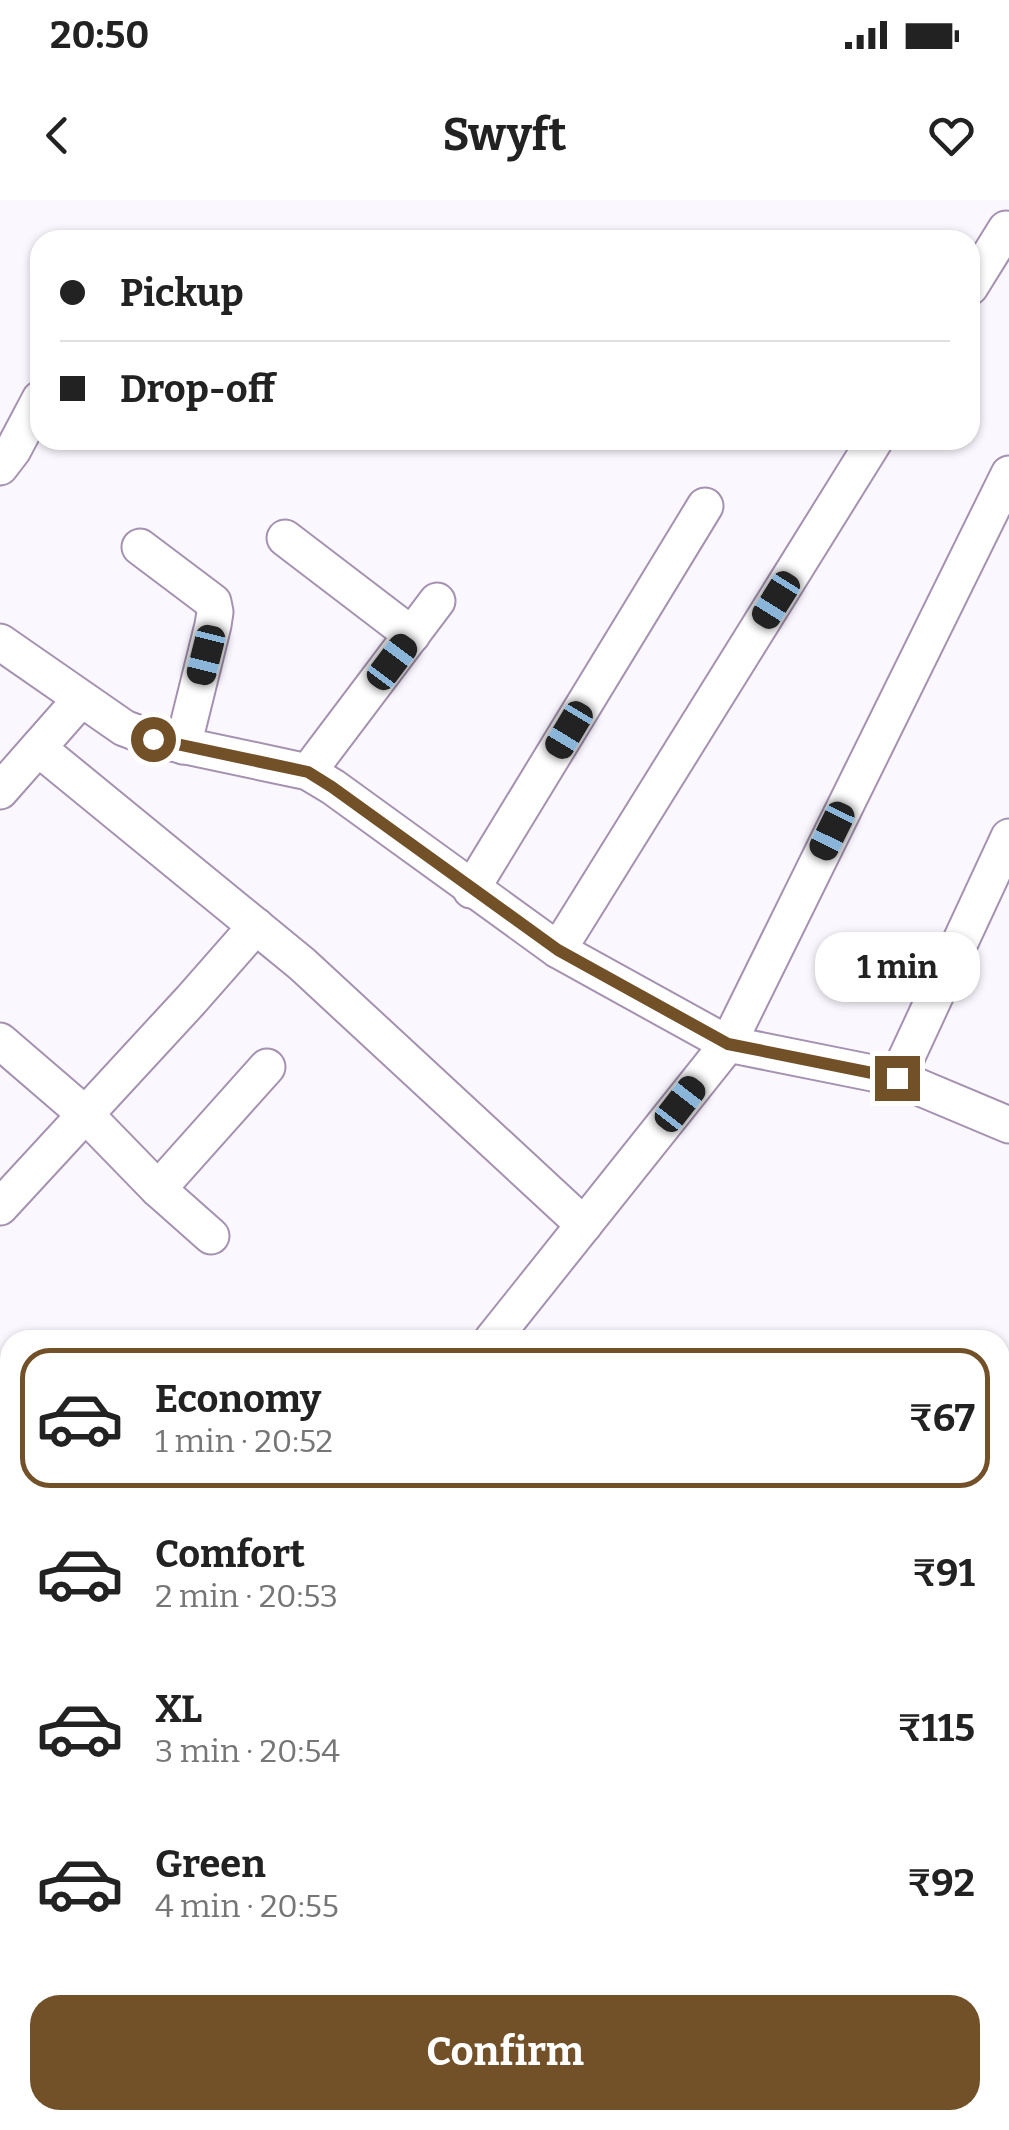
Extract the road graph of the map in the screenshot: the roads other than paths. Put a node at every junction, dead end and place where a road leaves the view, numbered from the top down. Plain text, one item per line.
1 (1006, 229) dead end
2 (980, 271) edge
3 (30, 418) edge
4 (869, 450) edge
5 (0, 467) edge
6 (1009, 474) edge
7 (705, 506) dead end
8 (285, 538) dead end
9 (140, 547) dead end
10 (438, 602) dead end
11 (412, 634) junction
12 (0, 642) edge
13 (81, 699) junction
14 (184, 746) junction
15 (38, 748) junction
16 (308, 772) junction
17 (0, 791) edge
18 (1009, 836) edge
19 (471, 890) junction
20 (256, 926) junction
21 (558, 950) junction
22 (0, 1041) edge
23 (728, 1044) junction
24 (267, 1068) dead end
25 (897, 1078) junction
26 (86, 1114) junction
27 (1009, 1125) edge
28 (158, 1189) junction
29 (0, 1207) edge
30 (584, 1225) junction
31 (211, 1236) dead end
32 (500, 1330) edge

1 - 2 street
3 - 5 street
4 - 21 street
6 - 23 street
7 - 19 street
8 - 11 street
9 - 14 street
10 - 11 street
11 - 16 street
12 - 13 street
13 - 14 street
13 - 15 street
14 - 16 street
15 - 17 street
15 - 20 street
16 - 19 street
18 - 25 street
19 - 21 street
20 - 26 street
20 - 30 street
21 - 23 street
22 - 26 street
23 - 25 street
23 - 30 street
24 - 28 street
25 - 27 street
26 - 28 street
26 - 29 street
28 - 31 street
30 - 32 street

